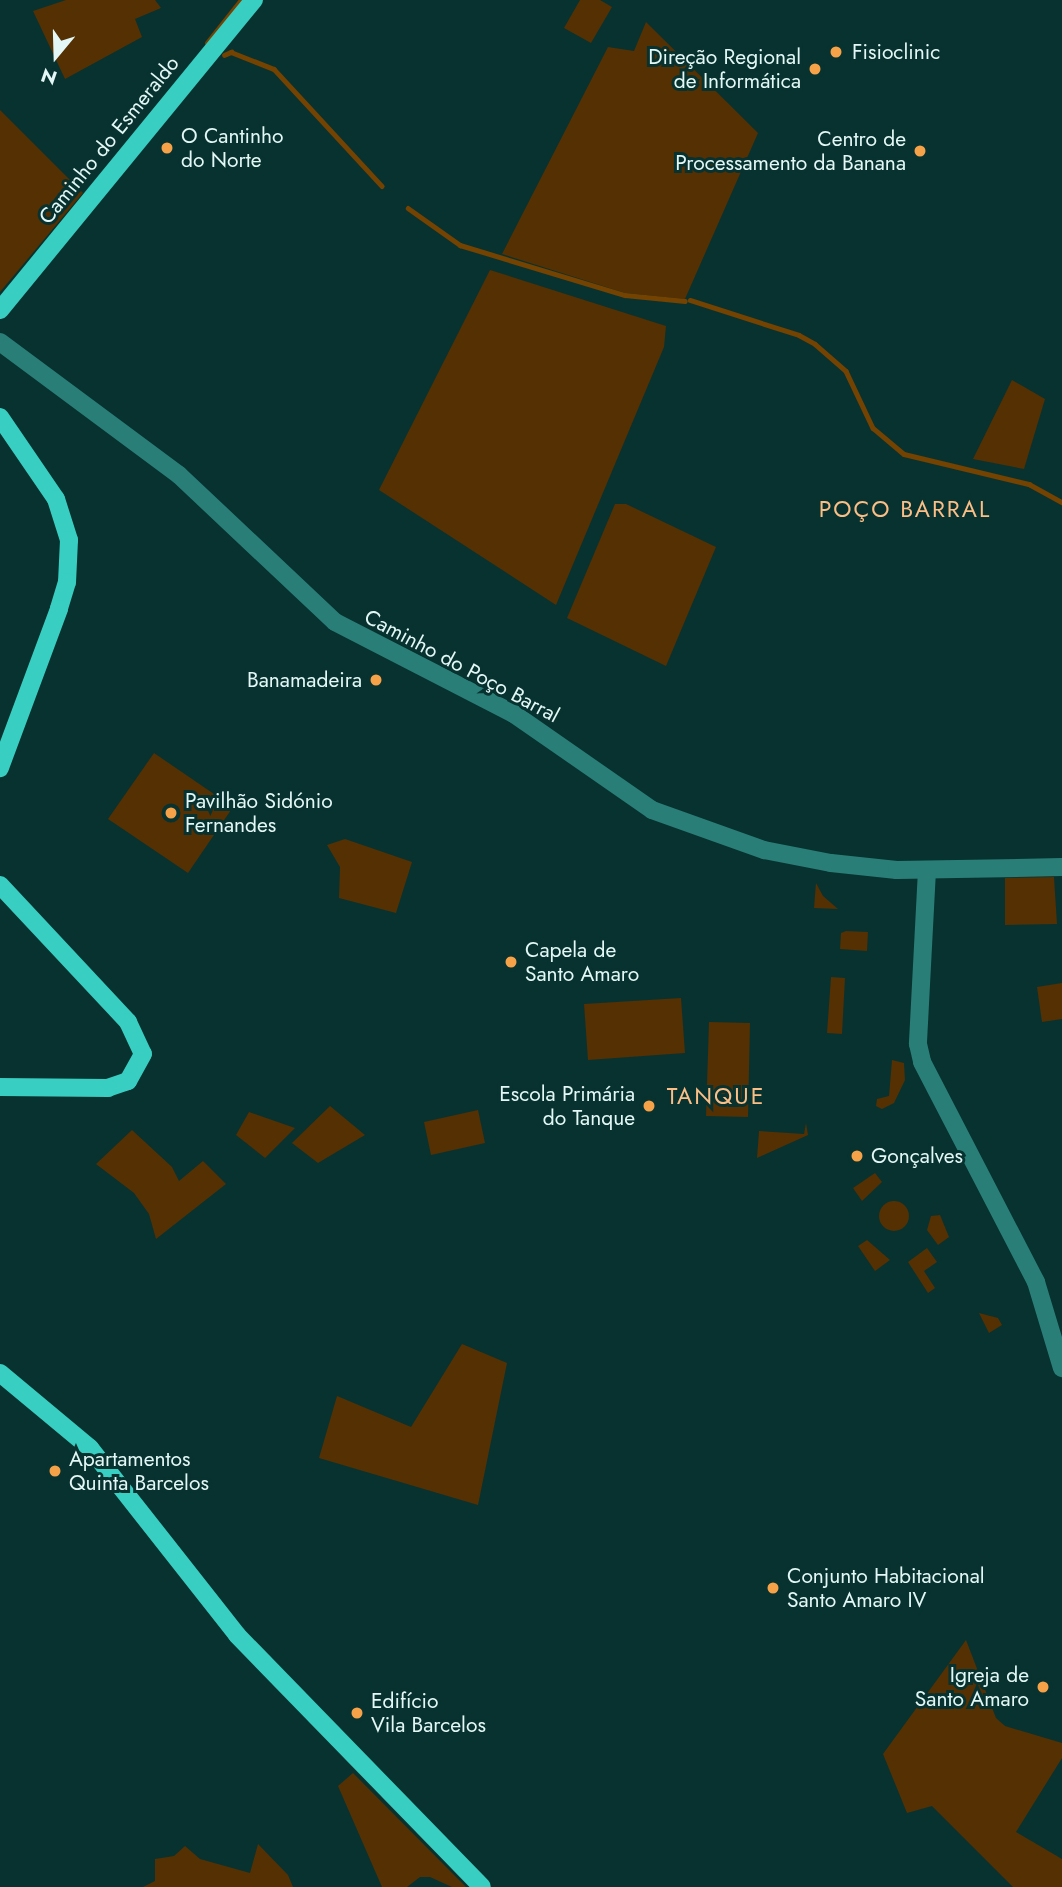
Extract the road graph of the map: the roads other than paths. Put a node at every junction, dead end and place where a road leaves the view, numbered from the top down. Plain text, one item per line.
1 (254, 0) edge
2 (0, 310) edge
3 (0, 342) edge
4 (0, 417) edge
5 (0, 768) edge
6 (1062, 867) edge
7 (928, 870) junction
8 (0, 885) edge
9 (0, 1087) edge
10 (1062, 1368) edge
11 (0, 1373) edge
12 (482, 1887) edge

1 - 2 main road, Caminho do Esmeraldo
3 - 7 street, Caminho do Poço Barral
4 - 5 main road
6 - 7 street, Caminho do Poço Barral
7 - 10 street
8 - 9 main road
11 - 12 main road

